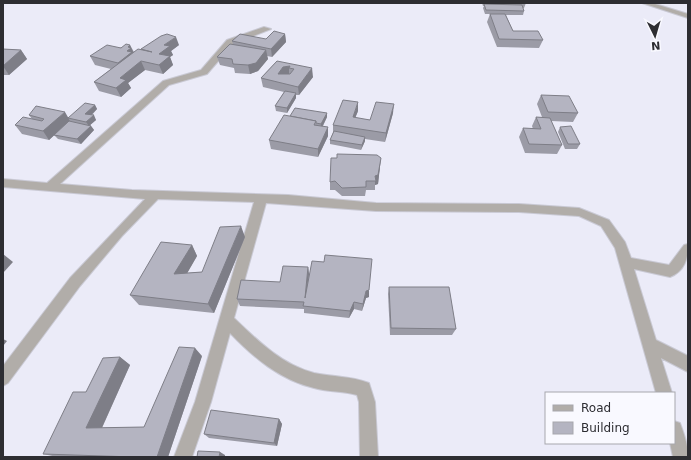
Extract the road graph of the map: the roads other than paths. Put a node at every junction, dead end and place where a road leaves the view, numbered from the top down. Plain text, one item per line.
1 (645, 3) edge
2 (688, 16) edge
3 (267, 29) dead end
4 (3, 183) edge
5 (48, 188) junction
6 (154, 196) junction
7 (261, 199) junction
8 (688, 249) edge
9 (625, 262) junction
10 (227, 320) junction
11 (650, 345) junction
12 (688, 364) edge
13 (3, 378) edge
14 (664, 392) edge
15 (675, 432) edge
16 (183, 457) edge
17 (369, 457) edge
18 (682, 457) edge

1 - 2 street
3 - 5 street
4 - 5 street
5 - 6 street
6 - 7 street
6 - 13 street
7 - 9 street
7 - 10 street
8 - 9 street
9 - 11 street
10 - 16 street
10 - 17 street
11 - 12 street
11 - 14 street
15 - 18 street

